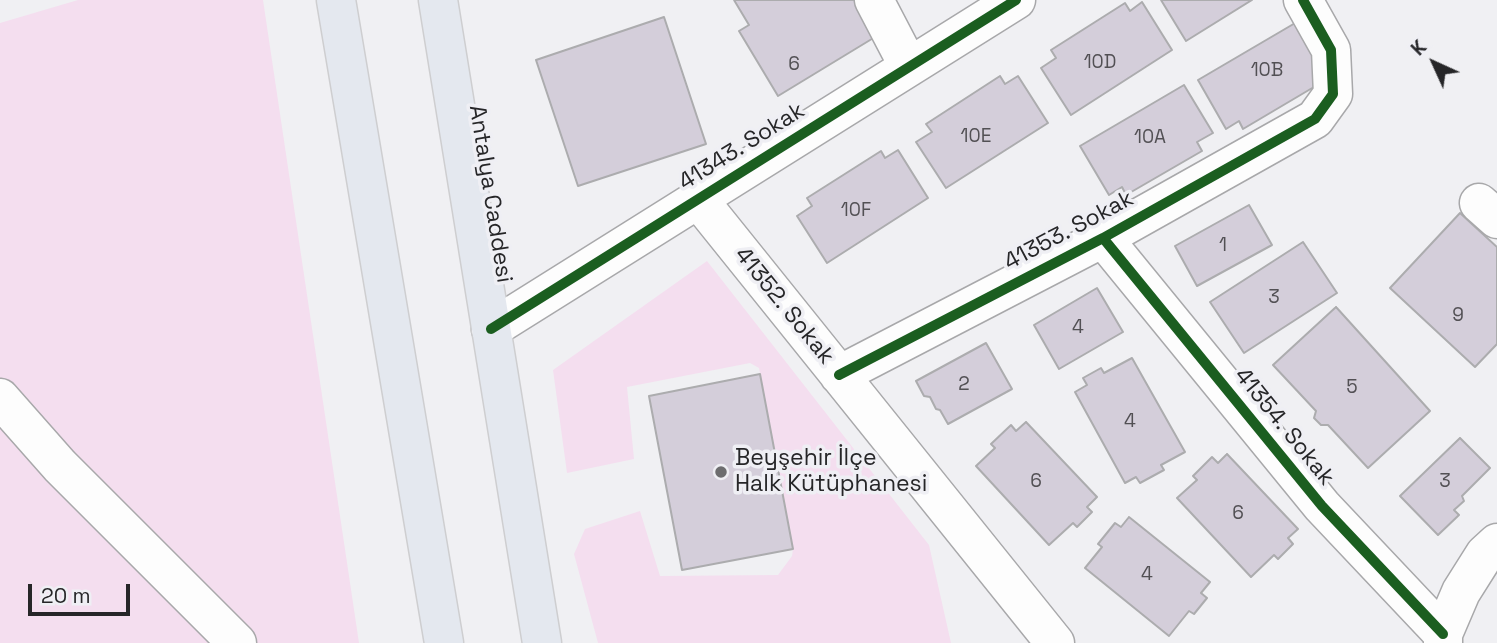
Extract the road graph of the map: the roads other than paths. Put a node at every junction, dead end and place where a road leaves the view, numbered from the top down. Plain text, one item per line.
1 (336, 0) edge
2 (438, 0) edge
3 (874, 0) edge
4 (1016, 0) edge
5 (1303, 0) edge
6 (909, 67) junction
7 (698, 199) junction
8 (1103, 237) junction
9 (491, 329) junction
10 (839, 375) junction
11 (0, 398) edge
12 (1497, 543) edge
13 (1443, 638) edge
14 (237, 643) edge
15 (444, 643) edge
16 (542, 643) edge
17 (1055, 643) edge

1 - 15 main road
2 - 9 main road, Antalya Caddesi
3 - 6 street
4 - 6 street, 41343. Sokak
5 - 8 street, 41353. Sokak
6 - 7 street, 41343. Sokak
7 - 9 street, 41343. Sokak
7 - 10 street, 41352. Sokak
8 - 10 street, 41353. Sokak
8 - 13 street, 41354. Sokak
9 - 16 main road, Antalya Caddesi
10 - 17 street, 41352. Sokak
11 - 14 street
12 - 13 street

